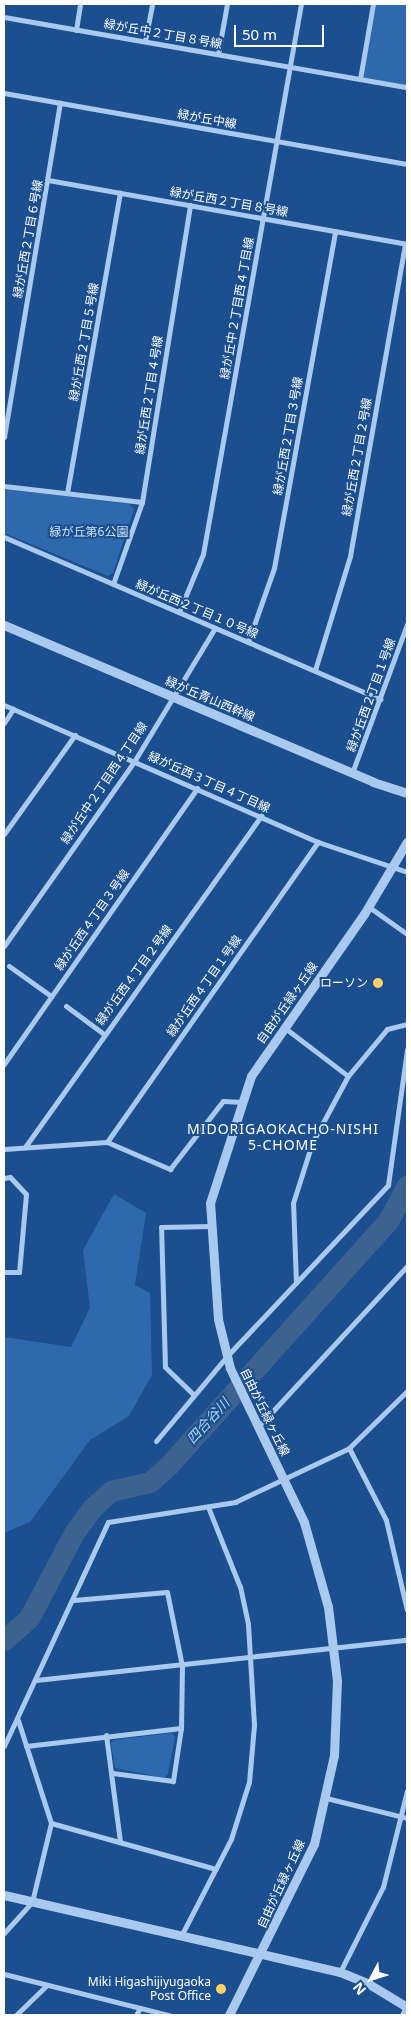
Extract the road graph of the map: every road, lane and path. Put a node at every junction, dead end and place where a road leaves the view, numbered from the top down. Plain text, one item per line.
1 (80, 4) edge
2 (152, 4) edge
3 (227, 4) edge
4 (301, 4) edge
5 (373, 4) edge
6 (4, 17) edge
7 (76, 30) junction
8 (145, 41) junction
9 (218, 54) junction
10 (290, 66) junction
11 (360, 79) junction
12 (407, 87) edge
13 (4, 93) edge
14 (60, 103) junction
15 (276, 142) junction
16 (407, 164) edge
17 (48, 180) junction
18 (120, 193) junction
19 (190, 206) junction
20 (264, 218) junction
21 (336, 231) junction
22 (406, 244) edge
23 (4, 437) edge
24 (4, 486) edge
25 (67, 493) junction
26 (142, 502) junction
27 (4, 537) edge
28 (113, 584) junction
29 (179, 612) junction
30 (407, 624) edge
31 (4, 625) edge
32 (215, 628) junction
33 (248, 642) junction
34 (315, 670) junction
35 (173, 697) junction
36 (381, 699) junction
37 (4, 705) edge
38 (13, 709) junction
39 (4, 723) edge
40 (75, 735) junction
41 (135, 760) junction
42 (352, 773) junction
43 (197, 788) junction
44 (407, 793) edge
45 (261, 816) junction
46 (4, 834) edge
47 (318, 842) junction
48 (407, 842) edge
49 (392, 868) junction
50 (407, 872) edge
51 (369, 907) junction
52 (407, 934) edge
53 (4, 946) edge
54 (9, 966) dead end
55 (51, 996) junction
56 (66, 1006) dead end
57 (407, 1024) edge
58 (285, 1028) junction
59 (104, 1034) junction
60 (407, 1049) edge
61 (4, 1064) edge
62 (348, 1076) junction
63 (243, 1102) junction
64 (106, 1142) junction
65 (25, 1147) junction
66 (4, 1149) edge
67 (4, 1178) edge
68 (212, 1226) junction
69 (407, 1266) edge
70 (4, 1272) edge
71 (296, 1282) junction
72 (227, 1356) junction
73 (407, 1391) edge
74 (194, 1395) junction
75 (257, 1428) junction
76 (156, 1441) dead end
77 (349, 1448) junction
78 (283, 1478) junction
79 (208, 1506) junction
80 (74, 1600) junction
81 (407, 1610) edge
82 (407, 1640) edge
83 (334, 1649) junction
84 (252, 1656) junction
85 (182, 1666) junction
86 (36, 1680) junction
87 (18, 1720) junction
88 (181, 1728) junction
89 (106, 1735) junction
90 (4, 1746) edge
91 (26, 1746) junction
92 (113, 1773) junction
93 (407, 1791) edge
94 (326, 1798) junction
95 (405, 1817) edge
96 (51, 1823) junction
97 (120, 1842) junction
98 (216, 1869) junction
99 (4, 1895) edge
100 (32, 1902) junction
101 (4, 1933) edge
102 (181, 1937) junction
103 (260, 1956) junction
104 (340, 1972) junction
105 (4, 1974) edge
106 (47, 1985) junction
107 (140, 2008) junction
108 (406, 2009) edge
109 (16, 2015) edge
110 (136, 2015) edge
111 (169, 2015) edge
112 (229, 2015) edge

1 - 7 street
2 - 8 street
3 - 9 street
4 - 10 street, 緑が丘中２丁目西４丁目線
5 - 11 street
6 - 7 street, 緑が丘中２丁目８号線
7 - 8 street, 緑が丘中２丁目８号線
8 - 9 street, 緑が丘中２丁目８号線
9 - 10 street, 緑が丘中２丁目８号線
10 - 11 street, 緑が丘中２丁目８号線
10 - 15 street, 緑が丘中２丁目西４丁目線
11 - 12 street, 緑が丘中２丁目８号線
13 - 14 street, 緑が丘中線
14 - 15 street, 緑が丘中線
14 - 17 street, 緑が丘西２丁目６号線
15 - 16 street, 緑が丘中線
15 - 20 street, 緑が丘中２丁目西４丁目線
17 - 18 street, 緑が丘西２丁目８号線
17 - 23 street, 緑が丘西２丁目６号線
18 - 19 street, 緑が丘西２丁目８号線
18 - 25 street, 緑が丘西２丁目５号線
19 - 20 street, 緑が丘西２丁目８号線
19 - 26 street, 緑が丘西２丁目４号線
20 - 21 street, 緑が丘西２丁目８号線
20 - 29 street, 緑が丘中２丁目西４丁目線
21 - 22 street, 緑が丘西２丁目８号線
21 - 33 street, 緑が丘西２丁目３号線
22 - 34 street, 緑が丘西２丁目２号線
24 - 25 street
25 - 26 street
26 - 28 street, 緑が丘西２丁目４号線
27 - 28 street, 緑が丘西２丁目１０号線
28 - 29 street, 緑が丘西２丁目１０号線
29 - 32 street, 緑が丘西２丁目１０号線
30 - 36 street, 緑が丘西２丁目１号線
31 - 35 street, 緑が丘青山西幹線
32 - 33 street, 緑が丘西２丁目１０号線
32 - 35 street, 緑が丘中２丁目西４丁目線
33 - 34 street, 緑が丘西２丁目１０号線
34 - 36 street, 緑が丘西２丁目１０号線
35 - 41 street, 緑が丘中２丁目西４丁目線
35 - 42 street, 緑が丘青山西幹線
36 - 42 street, 緑が丘西２丁目１号線
37 - 38 street, 緑が丘西３丁目４丁目線
38 - 39 street
38 - 40 street, 緑が丘西３丁目４丁目線
40 - 41 street, 緑が丘西３丁目４丁目線
40 - 46 street
41 - 43 street, 緑が丘西３丁目４丁目線
41 - 53 street, 緑が丘中２丁目西４丁目線
42 - 44 street, 緑が丘青山西幹線
43 - 45 street, 緑が丘西３丁目４丁目線
43 - 55 street, 緑が丘西４丁目３号線
45 - 47 street, 緑が丘西３丁目４丁目線
45 - 59 street, 緑が丘西４丁目２号線
47 - 49 street, 緑が丘西３丁目４丁目線
47 - 64 street, 緑が丘西４丁目１号線
48 - 49 street, 自由が丘緑ヶ丘線
49 - 50 street, 緑が丘西３丁目４丁目線
49 - 51 street, 自由が丘緑ヶ丘線
51 - 52 street
51 - 58 street, 自由が丘緑ヶ丘線
54 - 55 street
55 - 61 street, 緑が丘西４丁目３号線
56 - 59 street
57 - 62 street
58 - 62 street
58 - 63 street, 自由が丘緑ヶ丘線
59 - 65 street, 緑が丘西４丁目２号線
60 - 71 street
62 - 71 street
63 - 64 street
63 - 68 street, 自由が丘緑ヶ丘線
64 - 65 street
65 - 66 street
67 - 70 street
68 - 72 street, 自由が丘緑ヶ丘線
68 - 74 street
69 - 75 street
71 - 72 street
72 - 74 street
72 - 75 street, 自由が丘緑ヶ丘線
73 - 77 street
74 - 76 street
75 - 78 street, 自由が丘緑ヶ丘線
77 - 78 street
77 - 81 street
78 - 79 street
78 - 83 street, 自由が丘緑ヶ丘線
79 - 80 street
79 - 84 street
80 - 85 street
80 - 86 street
82 - 83 street
83 - 84 street
83 - 94 street, 自由が丘緑ヶ丘線
84 - 85 street
84 - 98 street
85 - 86 street
85 - 88 street
86 - 87 street
87 - 90 street
87 - 91 street
88 - 89 street
88 - 92 street
89 - 91 street
89 - 92 street
91 - 96 street
92 - 97 street
93 - 95 street
94 - 95 street
94 - 103 street, 自由が丘緑ヶ丘線
95 - 104 street
96 - 97 street
96 - 100 street
97 - 98 street
98 - 102 street
99 - 100 street
100 - 101 street
100 - 102 street
102 - 103 street
103 - 104 street
103 - 112 street, 自由が丘緑ヶ丘線
104 - 108 street
105 - 106 street
106 - 107 street
106 - 109 street
107 - 110 street
107 - 111 street

